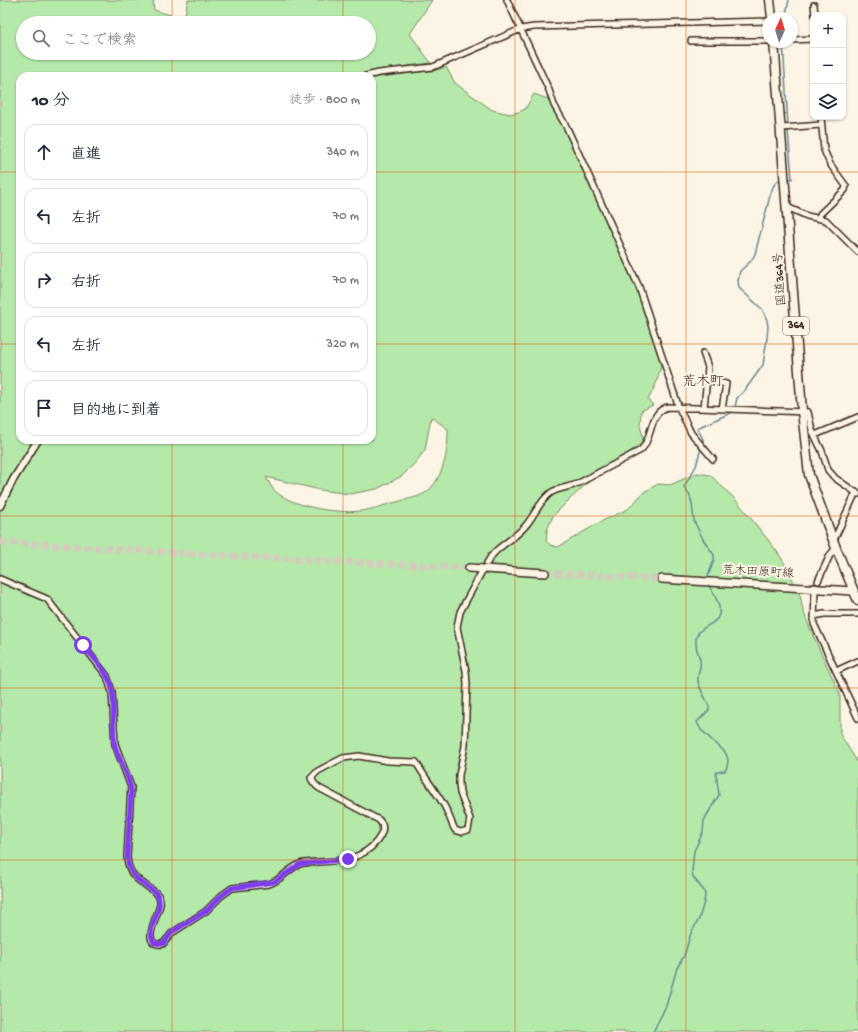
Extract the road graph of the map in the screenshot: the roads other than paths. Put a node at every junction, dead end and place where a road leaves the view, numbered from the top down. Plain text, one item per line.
1 (507, 0) edge
2 (770, 0) edge
3 (814, 5) dead end
4 (771, 12) edge
5 (815, 12) edge
6 (762, 21) edge
7 (521, 29) junction
8 (810, 39) edge
9 (762, 40) edge
10 (798, 40) edge
11 (691, 41) dead end
12 (775, 48) edge
13 (376, 74) edge
14 (820, 120) edge
15 (821, 125) junction
16 (782, 128) junction
17 (787, 207) junction
18 (819, 218) junction
19 (858, 252) edge
20 (703, 353) dead end
21 (706, 380) junction
22 (679, 408) junction
23 (704, 408) junction
24 (722, 409) junction
25 (802, 411) junction
26 (858, 418) edge
27 (815, 435) junction
28 (36, 444) edge
29 (712, 459) dead end
30 (857, 493) edge
31 (0, 506) edge
32 (834, 545) junction
33 (486, 563) dead end
34 (469, 568) tunnel mouth
35 (481, 573) dead end
36 (545, 573) tunnel mouth
37 (0, 579) edge
38 (662, 579) tunnel mouth
39 (816, 584) junction
40 (856, 591) edge
41 (858, 601) edge
42 (858, 614) edge
43 (814, 616) junction
44 (858, 661) edge
45 (836, 671) junction
46 (858, 718) edge

1 - 7 street
2 - 4 highway
3 - 5 street
6 - 7 street
7 - 13 street
7 - 22 street
8 - 10 street
9 - 11 street
12 - 16 highway, 国道364号 / 364
14 - 15 street
15 - 16 street
15 - 18 street
16 - 17 highway, 国道364号 / 364
17 - 18 street
17 - 25 highway, 国道364号 / 364
18 - 19 street
20 - 21 street
21 - 23 street
21 - 24 street
22 - 23 street
22 - 29 street
22 - 33 street
23 - 24 street
24 - 25 street
25 - 27 street
25 - 32 highway, 国道364号 / 364
26 - 27 street
27 - 30 street
28 - 31 street
30 - 32 street
32 - 39 street
32 - 40 highway, 国道364号 / 364
34 - 36 main road
35 - 37 street
38 - 39 main road, 荒木田原町線
39 - 40 main road, 荒木田原町線
39 - 43 street
40 - 41 highway, 国道364号 / 364
42 - 43 street
43 - 45 street
44 - 45 street
45 - 46 street

